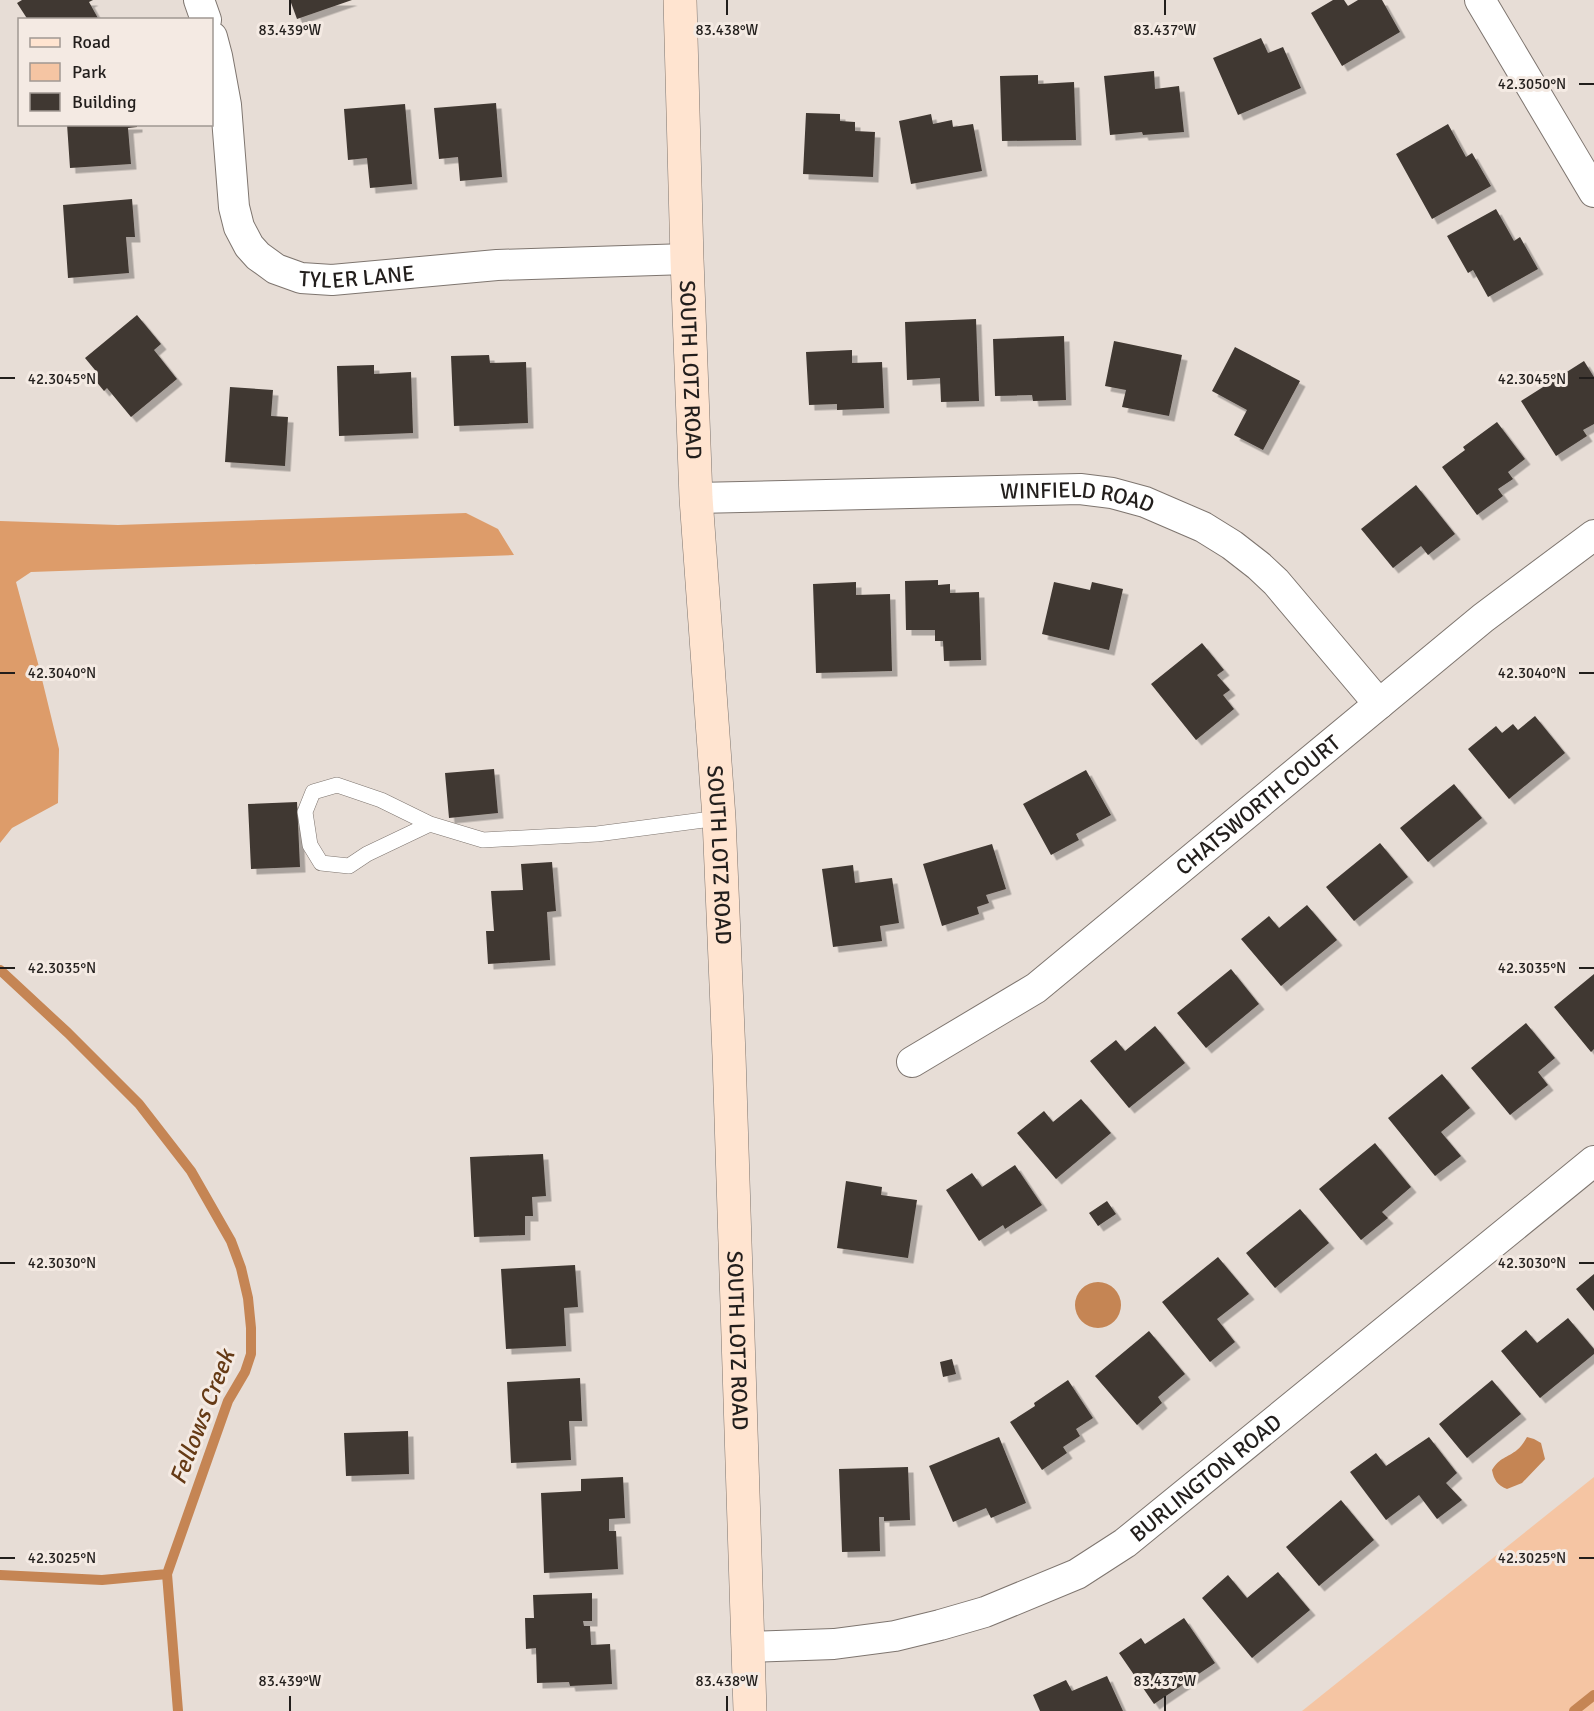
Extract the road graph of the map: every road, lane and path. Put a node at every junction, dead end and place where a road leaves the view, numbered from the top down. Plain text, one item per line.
1 (199, 0) edge
2 (680, 0) edge
3 (1480, 0) edge
4 (205, 18) edge
5 (213, 41) edge
6 (1594, 192) edge
7 (687, 259) junction
8 (696, 498) junction
9 (1594, 535) edge
10 (1379, 704) junction
11 (719, 818) junction
12 (430, 824) junction
13 (912, 1062) dead end
14 (1594, 1161) edge
15 (748, 1647) junction
16 (750, 1711) edge

1 - 4 street
2 - 7 street, SOUTH LOTZ ROAD
3 - 6 street
5 - 7 street, TYLER LANE
7 - 8 street, SOUTH LOTZ ROAD
8 - 10 street, WINFIELD ROAD
8 - 11 street, SOUTH LOTZ ROAD
9 - 10 street, CHATSWORTH COURT
10 - 13 street, CHATSWORTH COURT
11 - 12 lane
11 - 15 street, SOUTH LOTZ ROAD
12 - 12 lane
14 - 15 street, BURLINGTON ROAD
15 - 16 street, SOUTH LOTZ ROAD

